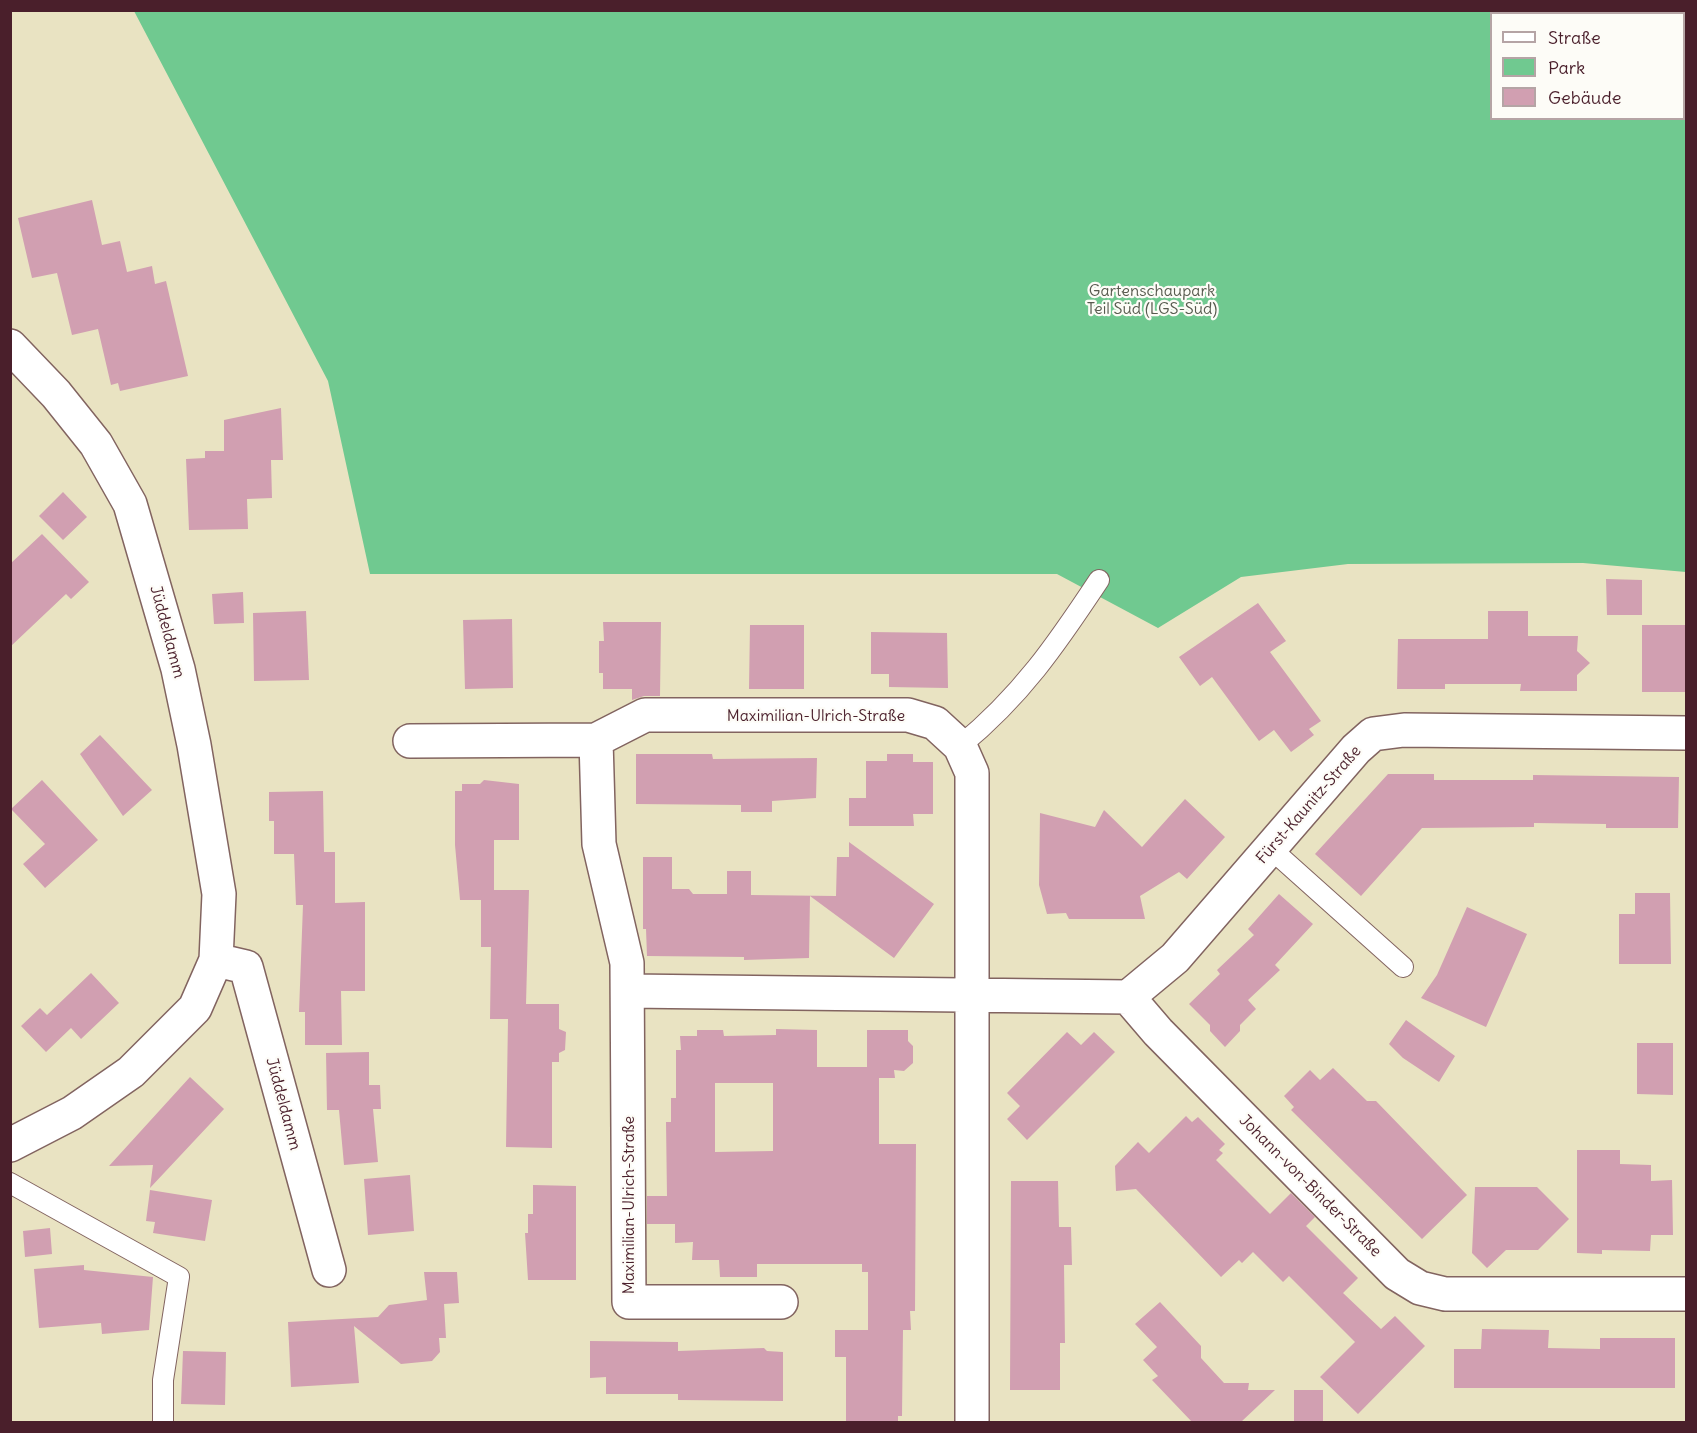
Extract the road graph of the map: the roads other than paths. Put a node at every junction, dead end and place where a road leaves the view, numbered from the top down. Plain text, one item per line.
1 (10, 346) edge
2 (1099, 580) dead end
3 (1686, 733) edge
4 (596, 740) junction
5 (410, 741) dead end
6 (960, 746) junction
7 (1270, 848) junction
8 (216, 960) junction
9 (1403, 967) dead end
10 (628, 991) junction
11 (973, 995) junction
12 (1128, 997) junction
13 (10, 1145) edge
14 (10, 1184) edge
15 (329, 1270) dead end
16 (1686, 1294) edge
17 (781, 1302) dead end
18 (164, 1422) edge
19 (972, 1422) edge

1 - 8 street, Jüddeldamm
2 - 6 lane
3 - 7 street, Fürst-Kaunitz-Straße
4 - 5 street, Maximilian-Ulrich-Straße
4 - 6 street, Maximilian-Ulrich-Straße
4 - 10 street, Maximilian-Ulrich-Straße
6 - 11 street, Maximilian-Ulrich-Straße
7 - 9 lane
7 - 12 street, Fürst-Kaunitz-Straße
8 - 13 street, Jüddeldamm
8 - 15 street, Jüddeldamm
10 - 11 street
10 - 17 street, Maximilian-Ulrich-Straße
11 - 12 street
11 - 19 street, Maximilian-Ulrich-Straße
12 - 16 street, Johann-von-Binder-Straße
14 - 18 lane

